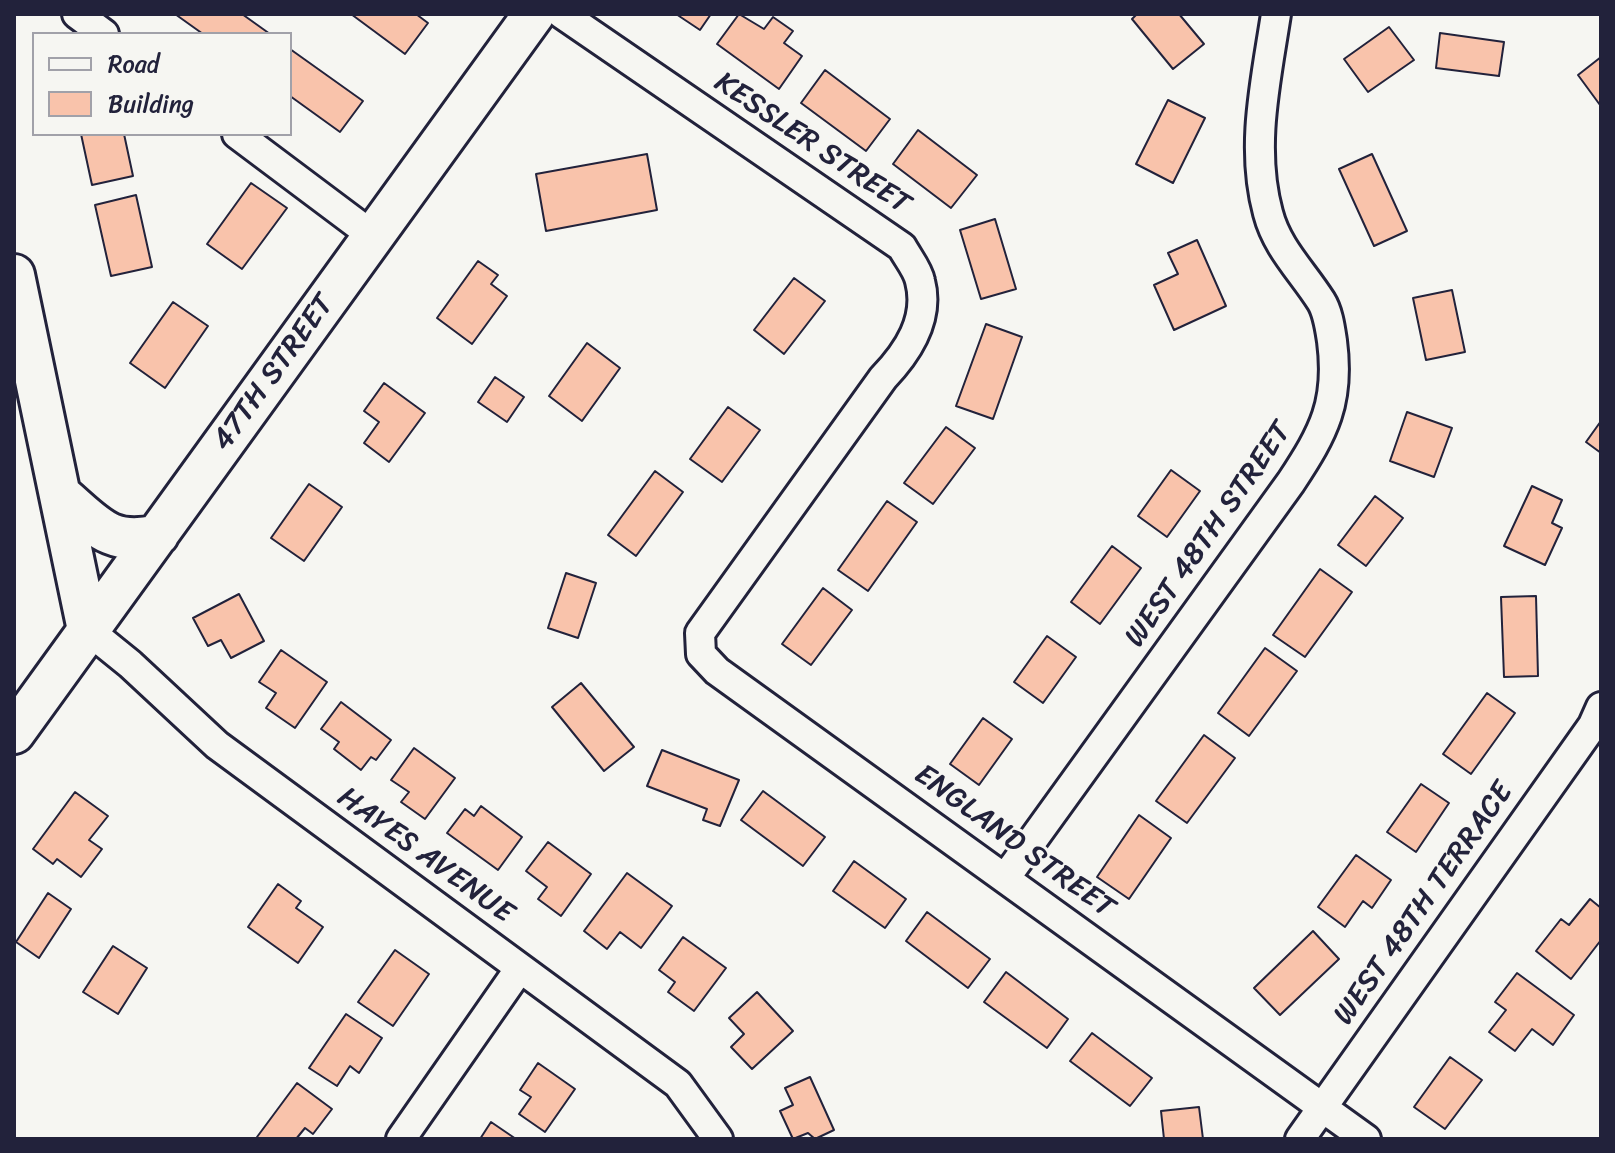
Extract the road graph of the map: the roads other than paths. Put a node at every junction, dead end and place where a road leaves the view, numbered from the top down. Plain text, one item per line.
1 (77, 14) edge
2 (534, 14) edge
3 (562, 14) edge
4 (1276, 14) edge
5 (101, 32) edge
6 (240, 136) edge
7 (373, 236) junction
8 (14, 275) edge
9 (62, 496) junction
10 (158, 535) junction
11 (743, 572) joint
12 (88, 630) junction
13 (1601, 707) edge
14 (14, 733) edge
15 (1006, 877) junction
16 (520, 968) junction
17 (1323, 1106) junction
18 (401, 1139) edge
19 (718, 1139) edge
20 (1300, 1139) edge
21 (1366, 1139) edge

1 - 5 street
2 - 7 main road, 47TH STREET
3 - 11 street, KESSLER STREET
4 - 15 street, WEST 48TH STREET
6 - 7 street
7 - 10 main road, 47TH STREET
8 - 9 main road
9 - 10 main road
9 - 12 main road
10 - 12 main road, 47TH STREET
11 - 15 street, ENGLAND STREET
12 - 14 main road, 47TH STREET
12 - 16 street, HAYES AVENUE
13 - 17 street, WEST 48TH TERRACE
15 - 17 street, ENGLAND STREET
16 - 18 street
16 - 19 street, HAYES AVENUE
17 - 20 street, WEST 48TH TERRACE
17 - 21 street, ENGLAND STREET

